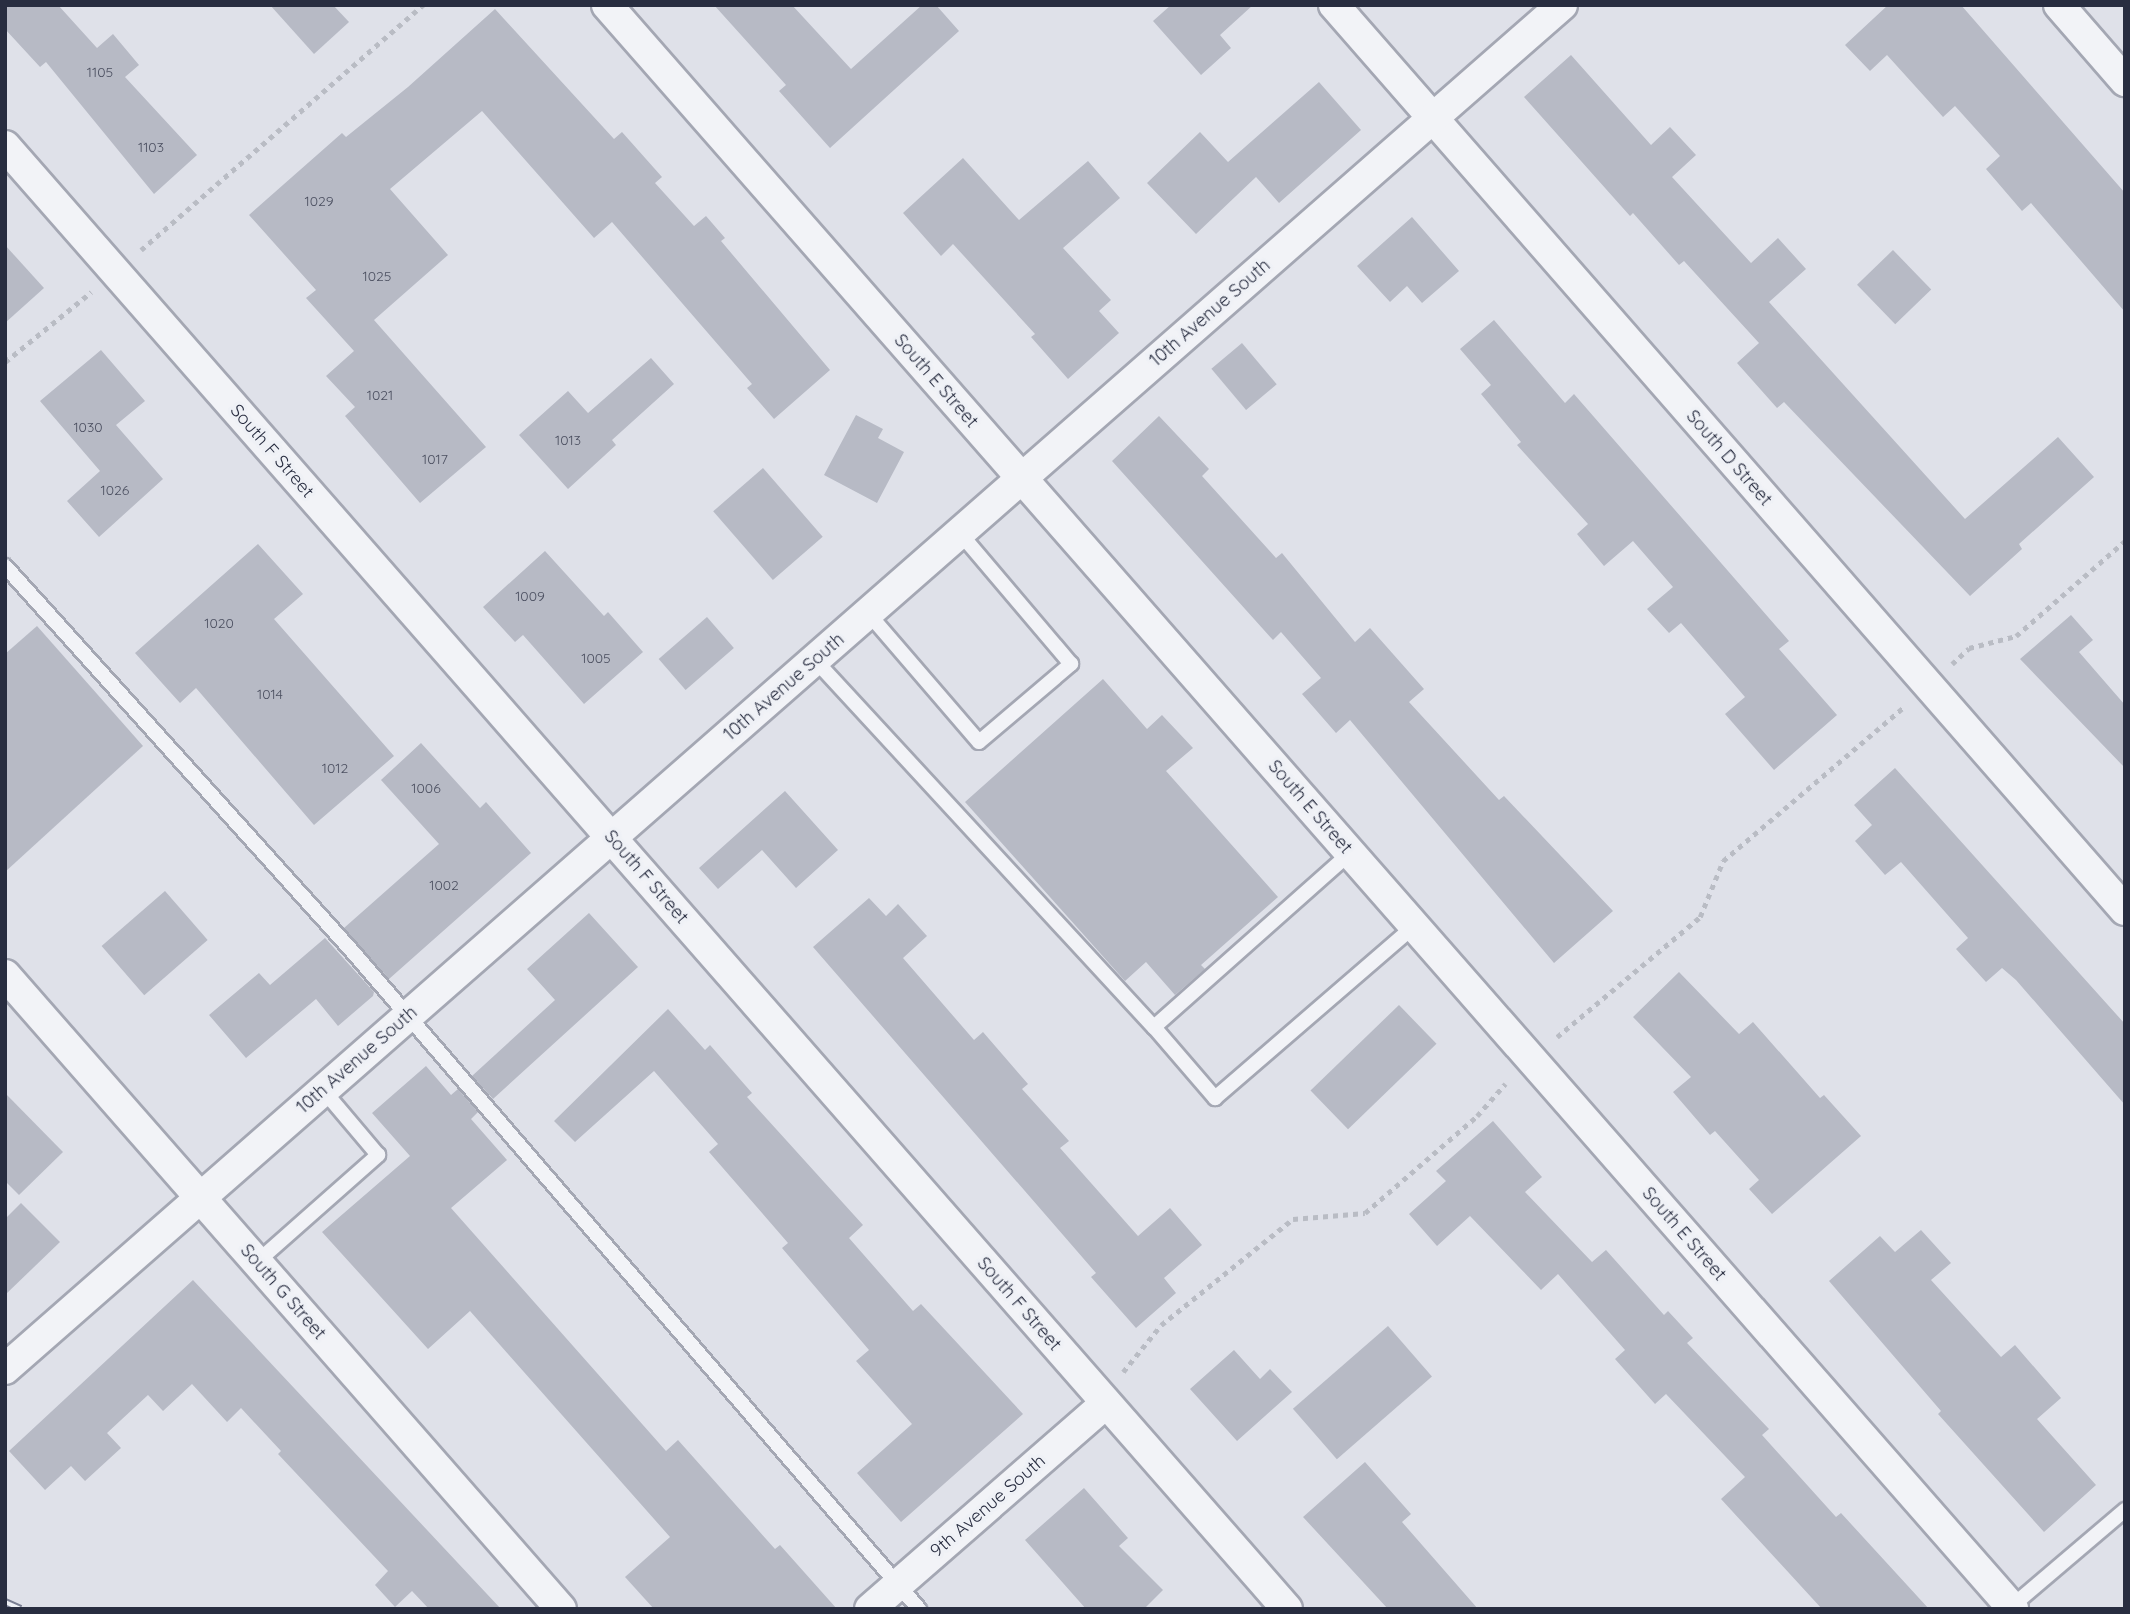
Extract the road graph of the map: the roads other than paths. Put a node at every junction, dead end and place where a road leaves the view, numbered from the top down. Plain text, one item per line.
1 (607, 5) edge
2 (1334, 5) edge
3 (1562, 5) edge
4 (2059, 5) edge
5 (2125, 81) edge
6 (1432, 118) junction
7 (5, 146) edge
8 (1022, 478) junction
9 (960, 533) junction
10 (5, 566) edge
11 (868, 613) junction
12 (814, 660) junction
13 (611, 838) junction
14 (1350, 853) junction
15 (2125, 910) edge
16 (1414, 926) junction
17 (5, 975) edge
18 (407, 1017) junction
19 (1154, 1027) junction
20 (323, 1090) junction
21 (201, 1198) junction
22 (257, 1262) junction
23 (5, 1369) edge
24 (1112, 1390) junction
25 (2125, 1510) edge
26 (898, 1585) junction
27 (2011, 1608) edge
28 (561, 1609) edge
29 (870, 1609) edge
30 (919, 1609) edge
31 (1287, 1609) edge

1 - 8 street, South E Street
2 - 6 street, South D Street
3 - 6 street, 10th Avenue South
4 - 5 street
6 - 8 street, 10th Avenue South
6 - 15 street, South D Street
7 - 13 street, South F Street
8 - 9 street, 10th Avenue South
8 - 14 street, South E Street
9 - 11 street, 10th Avenue South
9 - 11 lane
10 - 18 lane
11 - 12 street, 10th Avenue South
12 - 13 street, 10th Avenue South
12 - 19 lane
13 - 18 street, 10th Avenue South
13 - 24 street, South F Street
14 - 16 street, South E Street
14 - 19 lane
16 - 19 lane
16 - 27 street, South E Street
17 - 21 street, South G Street
18 - 20 street, 10th Avenue South
18 - 26 lane
20 - 21 street, 10th Avenue South
20 - 22 lane
21 - 22 street, South G Street
21 - 23 street, 10th Avenue South
22 - 28 street, South G Street
24 - 26 street, 9th Avenue South
24 - 31 street, South F Street
25 - 27 lane
26 - 29 street, 9th Avenue South
26 - 30 lane

